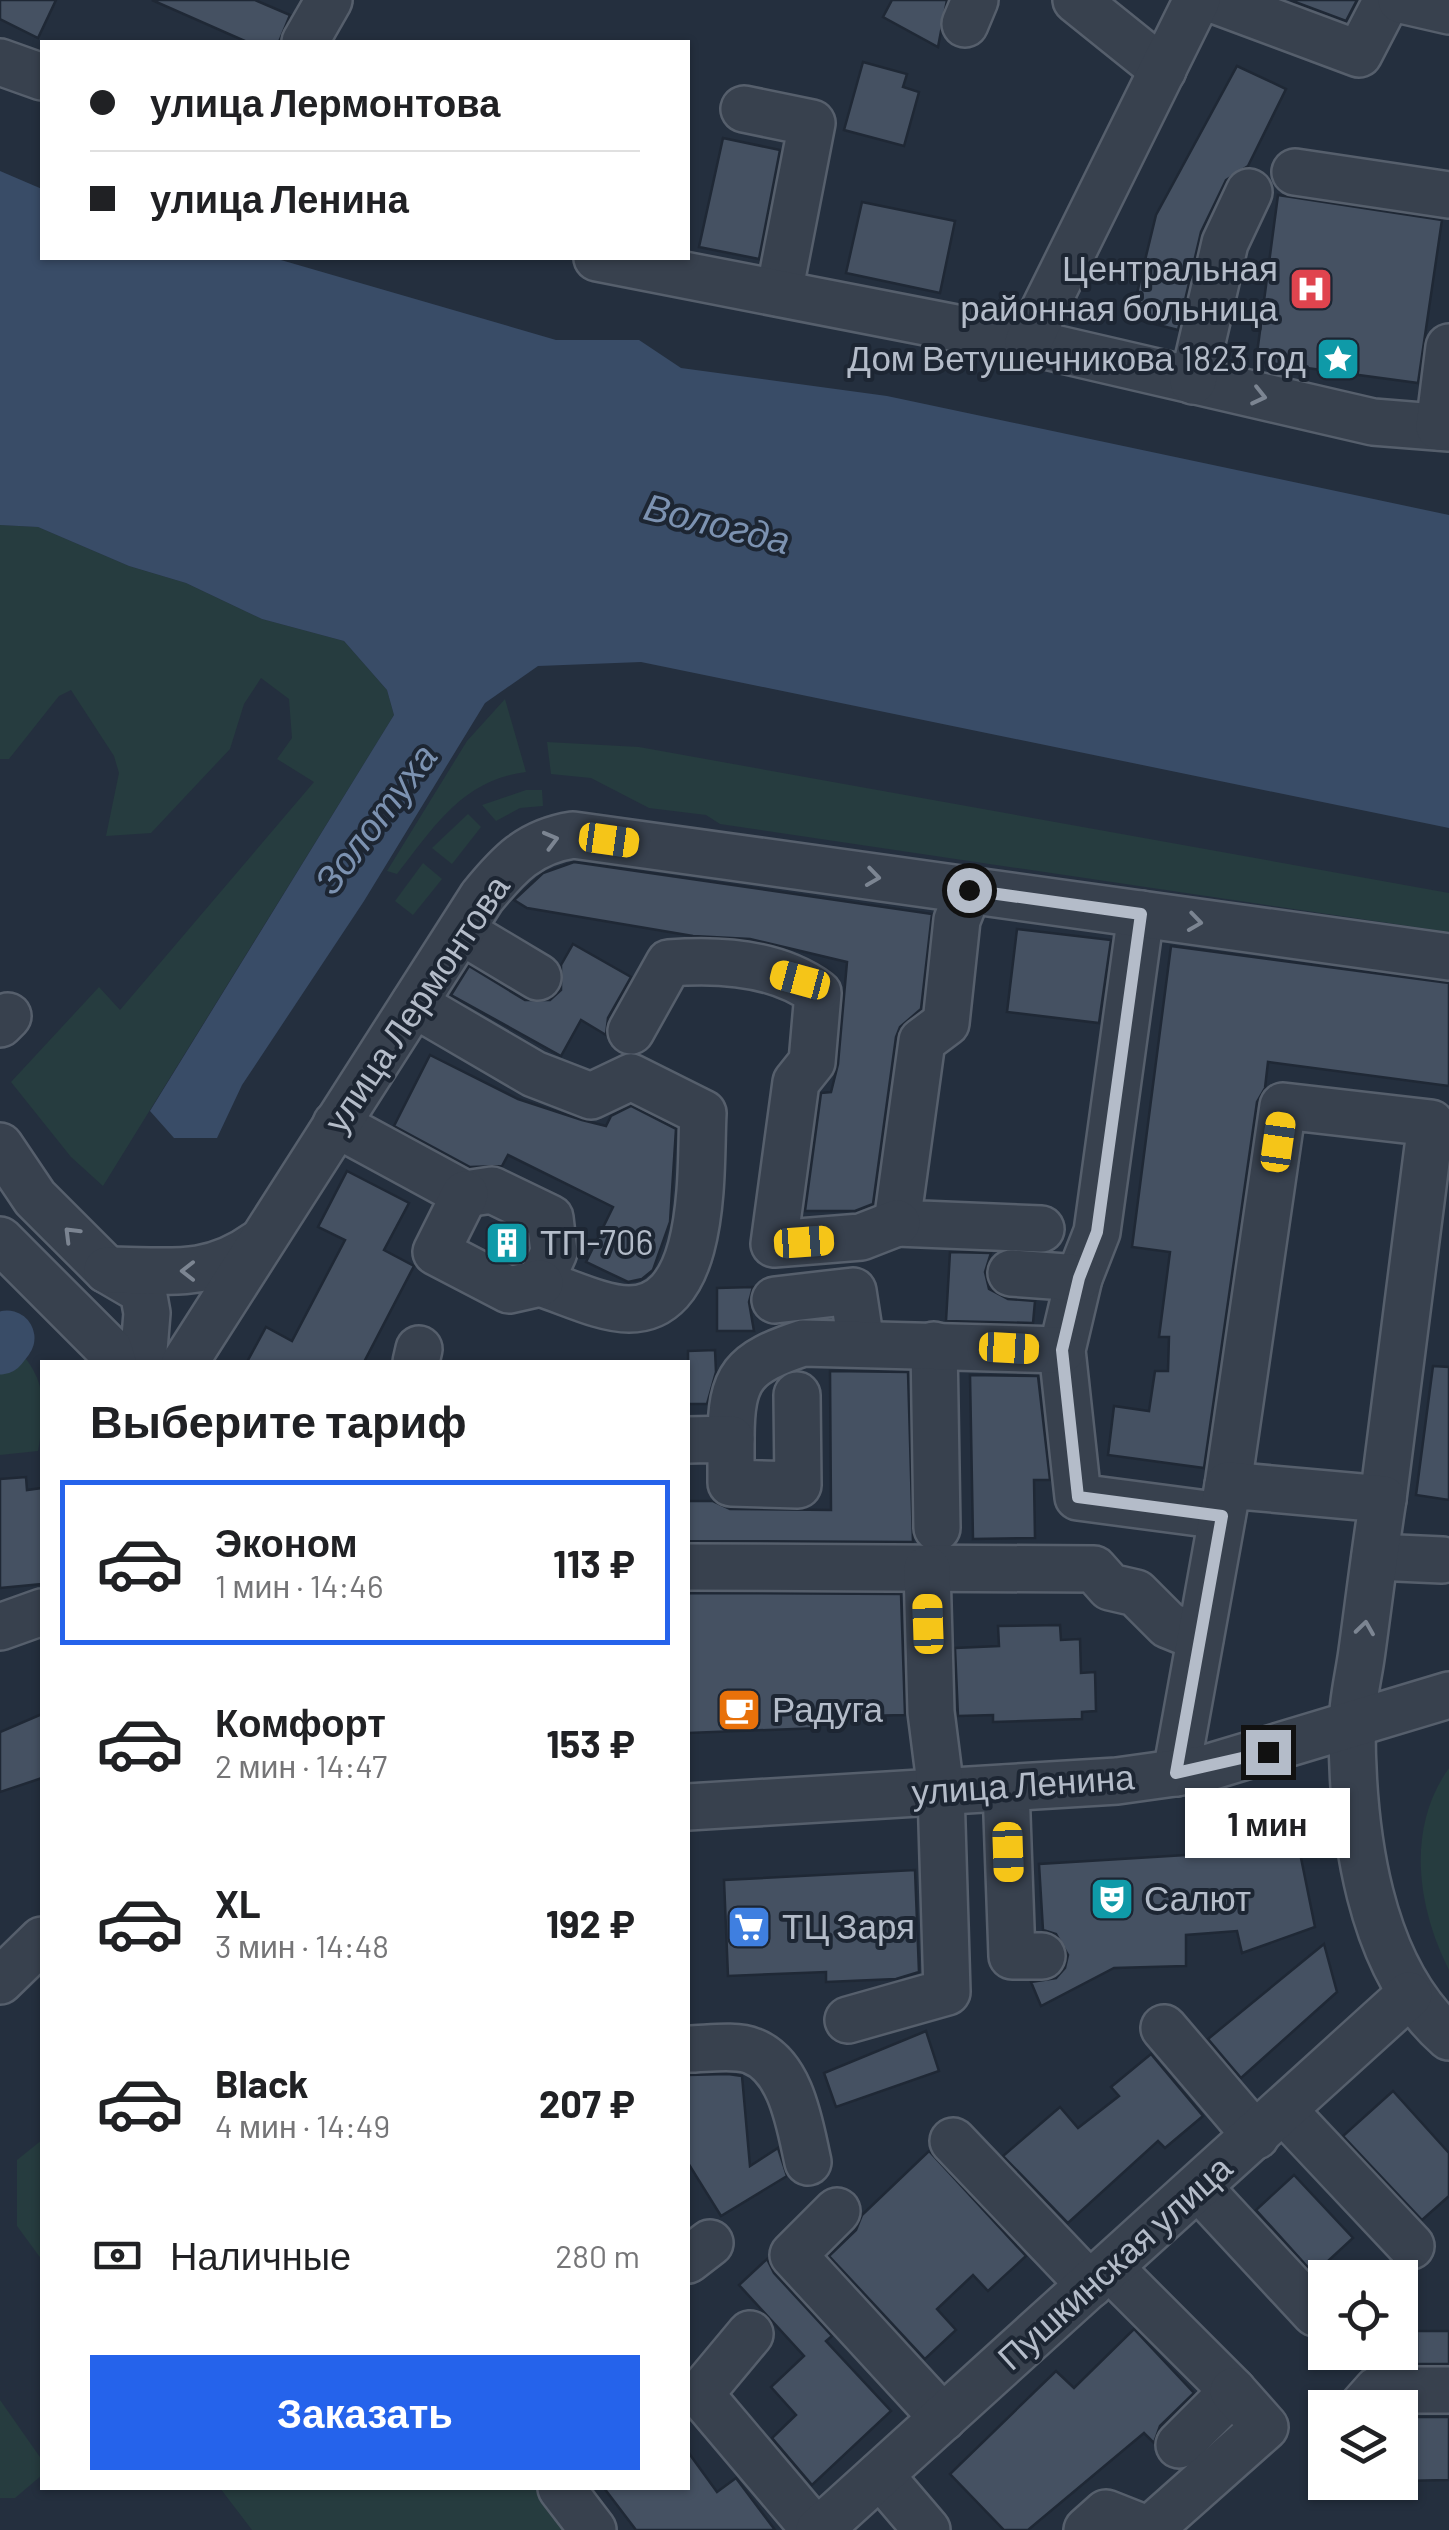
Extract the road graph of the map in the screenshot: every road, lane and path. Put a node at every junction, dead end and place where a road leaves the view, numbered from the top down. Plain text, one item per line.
1 (329, 0) edge
2 (1076, 0) edge
3 (1198, 0) edge
4 (1214, 0) edge
5 (1387, 0) edge
6 (1401, 0) edge
7 (1449, 11) edge
8 (306, 40) edge
9 (0, 62) edge
10 (1163, 70) junction
11 (40, 76) edge
12 (744, 109) dead end
13 (1295, 172) dead end
14 (1250, 192) dead end
15 (1449, 196) edge
16 (607, 260) edge
17 (779, 293) junction
18 (1028, 342) junction
19 (1449, 347) edge
20 (1193, 381) junction
21 (1444, 427) edge
22 (969, 890) junction
23 (1141, 914) junction
24 (460, 931) junction
25 (1449, 958) edge
26 (538, 977) dead end
27 (414, 1004) junction
28 (631, 1032) dead end
29 (336, 1124) junction
30 (0, 1146) edge
31 (465, 1194) junction
32 (897, 1223) junction
33 (1041, 1229) dead end
34 (0, 1240) edge
35 (260, 1241) junction
36 (107, 1270) junction
37 (1010, 1274) dead end
38 (1079, 1278) junction
39 (540, 1284) junction
40 (775, 1300) dead end
41 (72, 1312) junction
42 (210, 1324) junction
43 (862, 1343) junction
44 (934, 1346) junction
45 (145, 1347) edge
46 (1062, 1350) junction
47 (113, 1360) edge
48 (187, 1360) edge
49 (798, 1394) dead end
50 (709, 1440) edge
51 (1382, 1499) junction
52 (1225, 1500) junction
53 (932, 1549) junction
54 (1374, 1557) junction
55 (1442, 1560) dead end
56 (690, 1567) edge
57 (40, 1613) edge
58 (0, 1627) edge
59 (1200, 1638) junction
60 (1449, 1694) edge
61 (1352, 1724) junction
62 (1176, 1773) junction
63 (1006, 1788) junction
64 (941, 1792) junction
65 (690, 1806) edge
66 (40, 1942) edge
67 (1042, 1956) dead end
68 (0, 1981) edge
69 (1409, 1995) junction
70 (848, 2020) dead end
71 (1164, 2028) dead end
72 (1449, 2038) edge
73 (690, 2049) edge
74 (1270, 2124) junction
75 (952, 2141) dead end
76 (808, 2162) dead end
77 (1198, 2188) junction
78 (836, 2211) dead end
79 (1411, 2246) dead end
80 (1100, 2277) junction
81 (1308, 2306) edge
82 (750, 2334) dead end
83 (1418, 2390) edge
84 (1449, 2390) edge
85 (1232, 2391) junction
86 (943, 2418) junction
87 (1178, 2445) dead end
88 (880, 2475) junction
89 (563, 2490) edge
90 (593, 2530) edge
91 (817, 2530) edge
92 (927, 2530) edge
93 (1086, 2530) edge

1 - 8 street
2 - 10 street
3 - 10 street
4 - 5 street
6 - 7 street
9 - 11 street
10 - 18 street
12 - 17 street
13 - 15 street
14 - 20 street
16 - 17 street
17 - 18 street
18 - 20 street
19 - 21 street
20 -> 21 street
22 - 23 street, улица Лермонтова
24 -> 22 street, улица Лермонтова
22 - 32 street
23 -> 25 street, улица Лермонтова
23 - 38 street
24 - 26 street
24 - 27 street, улица Лермонтова
27 - 29 street, улица Лермонтова
27 - 39 street
28 - 32 street
29 - 31 street
29 - 35 street, улица Лермонтова
36 -> 30 street
31 - 39 street
31 - 39 street
32 - 33 street
34 - 41 street
35 -> 36 street, улица Лермонтова
35 - 42 street, улица Лермонтова
36 - 41 street
36 - 45 street
37 - 38 street
38 - 46 street
40 - 43 street
41 - 45 street
41 - 47 street
42 - 45 street
42 - 48 street, улица Лермонтова
43 - 44 street
43 - 50 street
44 - 46 street
44 - 53 street
46 - 52 street
49 - 50 street
51 - 52 street
51 - 52 street
51 - 54 street
52 - 59 street
53 - 56 street
53 - 59 street
53 - 64 street
54 - 55 street
61 -> 54 street
57 - 58 street
59 - 62 street
60 - 61 street, улица Ленина
61 - 62 street, улица Ленина
61 - 69 street
62 - 63 street, улица Ленина
63 - 64 street, улица Ленина
63 - 67 street
64 - 65 street, улица Ленина
64 - 70 street
66 - 68 street
69 - 72 street
69 - 74 street, Пушкинская улица
71 - 74 street
73 - 76 street
74 - 77 street, Пушкинская улица
74 - 79 street
75 - 80 street
77 - 80 street, Пушкинская улица
77 - 81 street
78 - 86 street
80 - 85 street
80 - 86 street, Пушкинская улица
82 - 91 street
83 - 84 street
85 - 87 street
85 - 93 street
86 - 88 street, Пушкинская улица
88 - 91 street, Пушкинская улица
88 - 92 street
89 - 90 street

